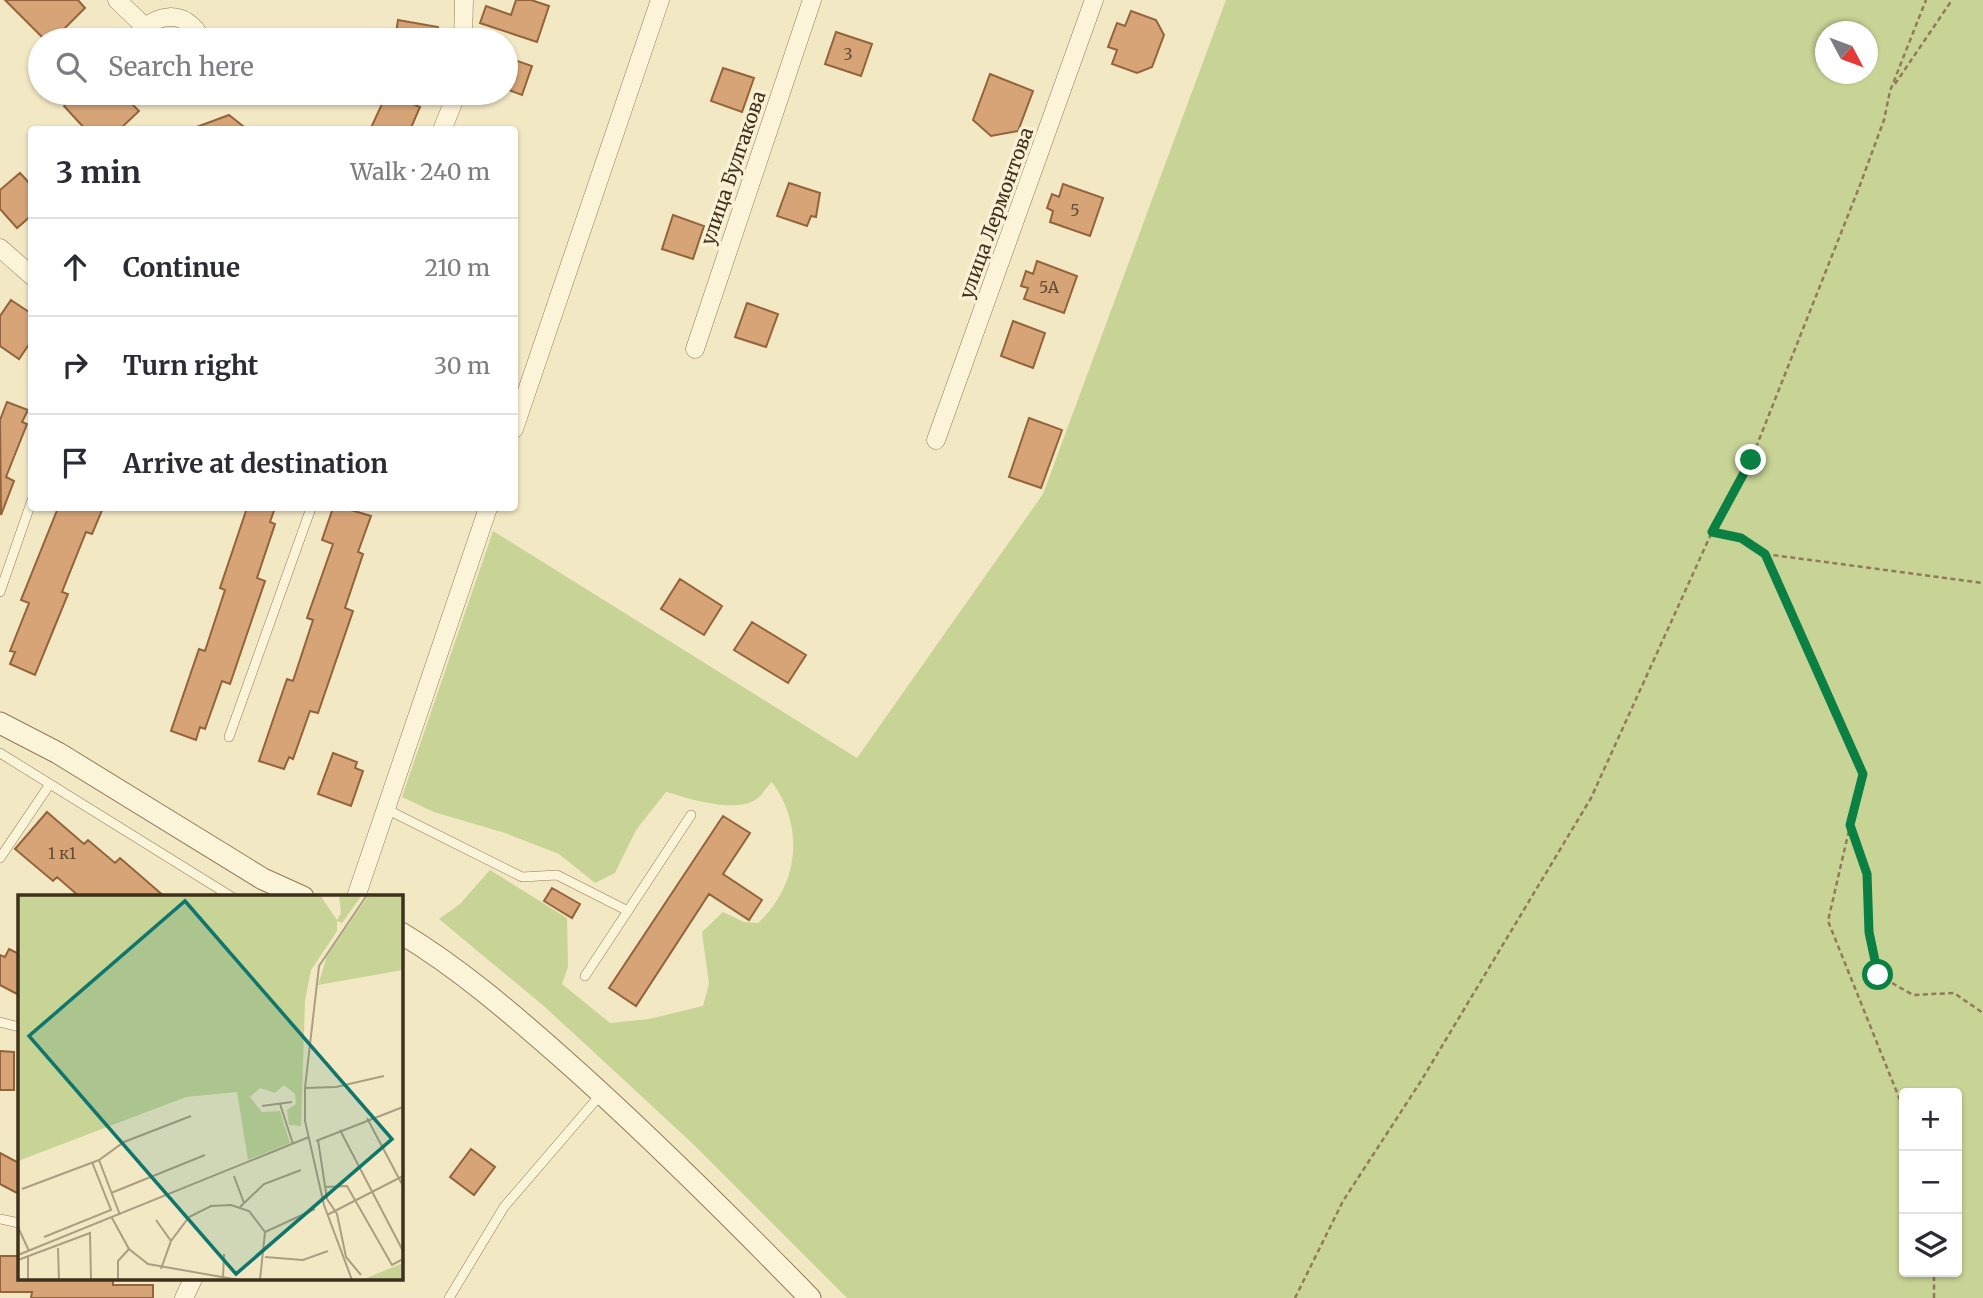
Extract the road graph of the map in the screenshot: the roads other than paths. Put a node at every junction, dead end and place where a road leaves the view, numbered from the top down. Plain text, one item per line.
1 (117, 0) edge
2 (464, 0) edge
3 (660, 0) edge
4 (812, 0) edge
5 (1094, 0) edge
6 (136, 28) edge
7 (146, 28) edge
8 (195, 28) edge
9 (463, 28) edge
10 (452, 105) edge
11 (444, 126) edge
12 (0, 248) edge
13 (28, 272) edge
14 (695, 349) dead end
15 (518, 417) edge
16 (936, 440) dead end
17 (28, 511) edge
18 (310, 511) edge
19 (487, 511) edge
20 (0, 592) edge
21 (0, 723) edge
22 (229, 737) dead end
23 (0, 752) edge
24 (50, 784) junction
25 (386, 809) junction
26 (691, 816) dead end
27 (0, 858) edge
28 (229, 895) edge
29 (299, 895) edge
30 (357, 895) edge
31 (628, 911) junction
32 (402, 934) edge
33 (585, 976) dead end
34 (0, 1022) edge
35 (18, 1027) edge
36 (602, 1093) junction
37 (0, 1219) edge
38 (18, 1223) edge
39 (193, 1280) edge
40 (184, 1298) edge
41 (449, 1298) edge
42 (810, 1298) edge

1 - 6 street
2 - 9 street
3 - 15 street
4 - 14 street, улица Булгакова
5 - 16 street, улица Лермонтова
7 - 8 street
10 - 11 street
12 - 13 street
17 - 20 lane
18 - 22 lane
19 - 25 street
21 - 29 street
23 - 24 lane
24 - 27 lane
24 - 28 lane
25 - 30 street
25 - 31 lane
26 - 31 lane
31 - 33 lane
32 - 36 street
34 - 35 lane
36 - 41 lane
36 - 42 street
37 - 38 lane
39 - 40 street

